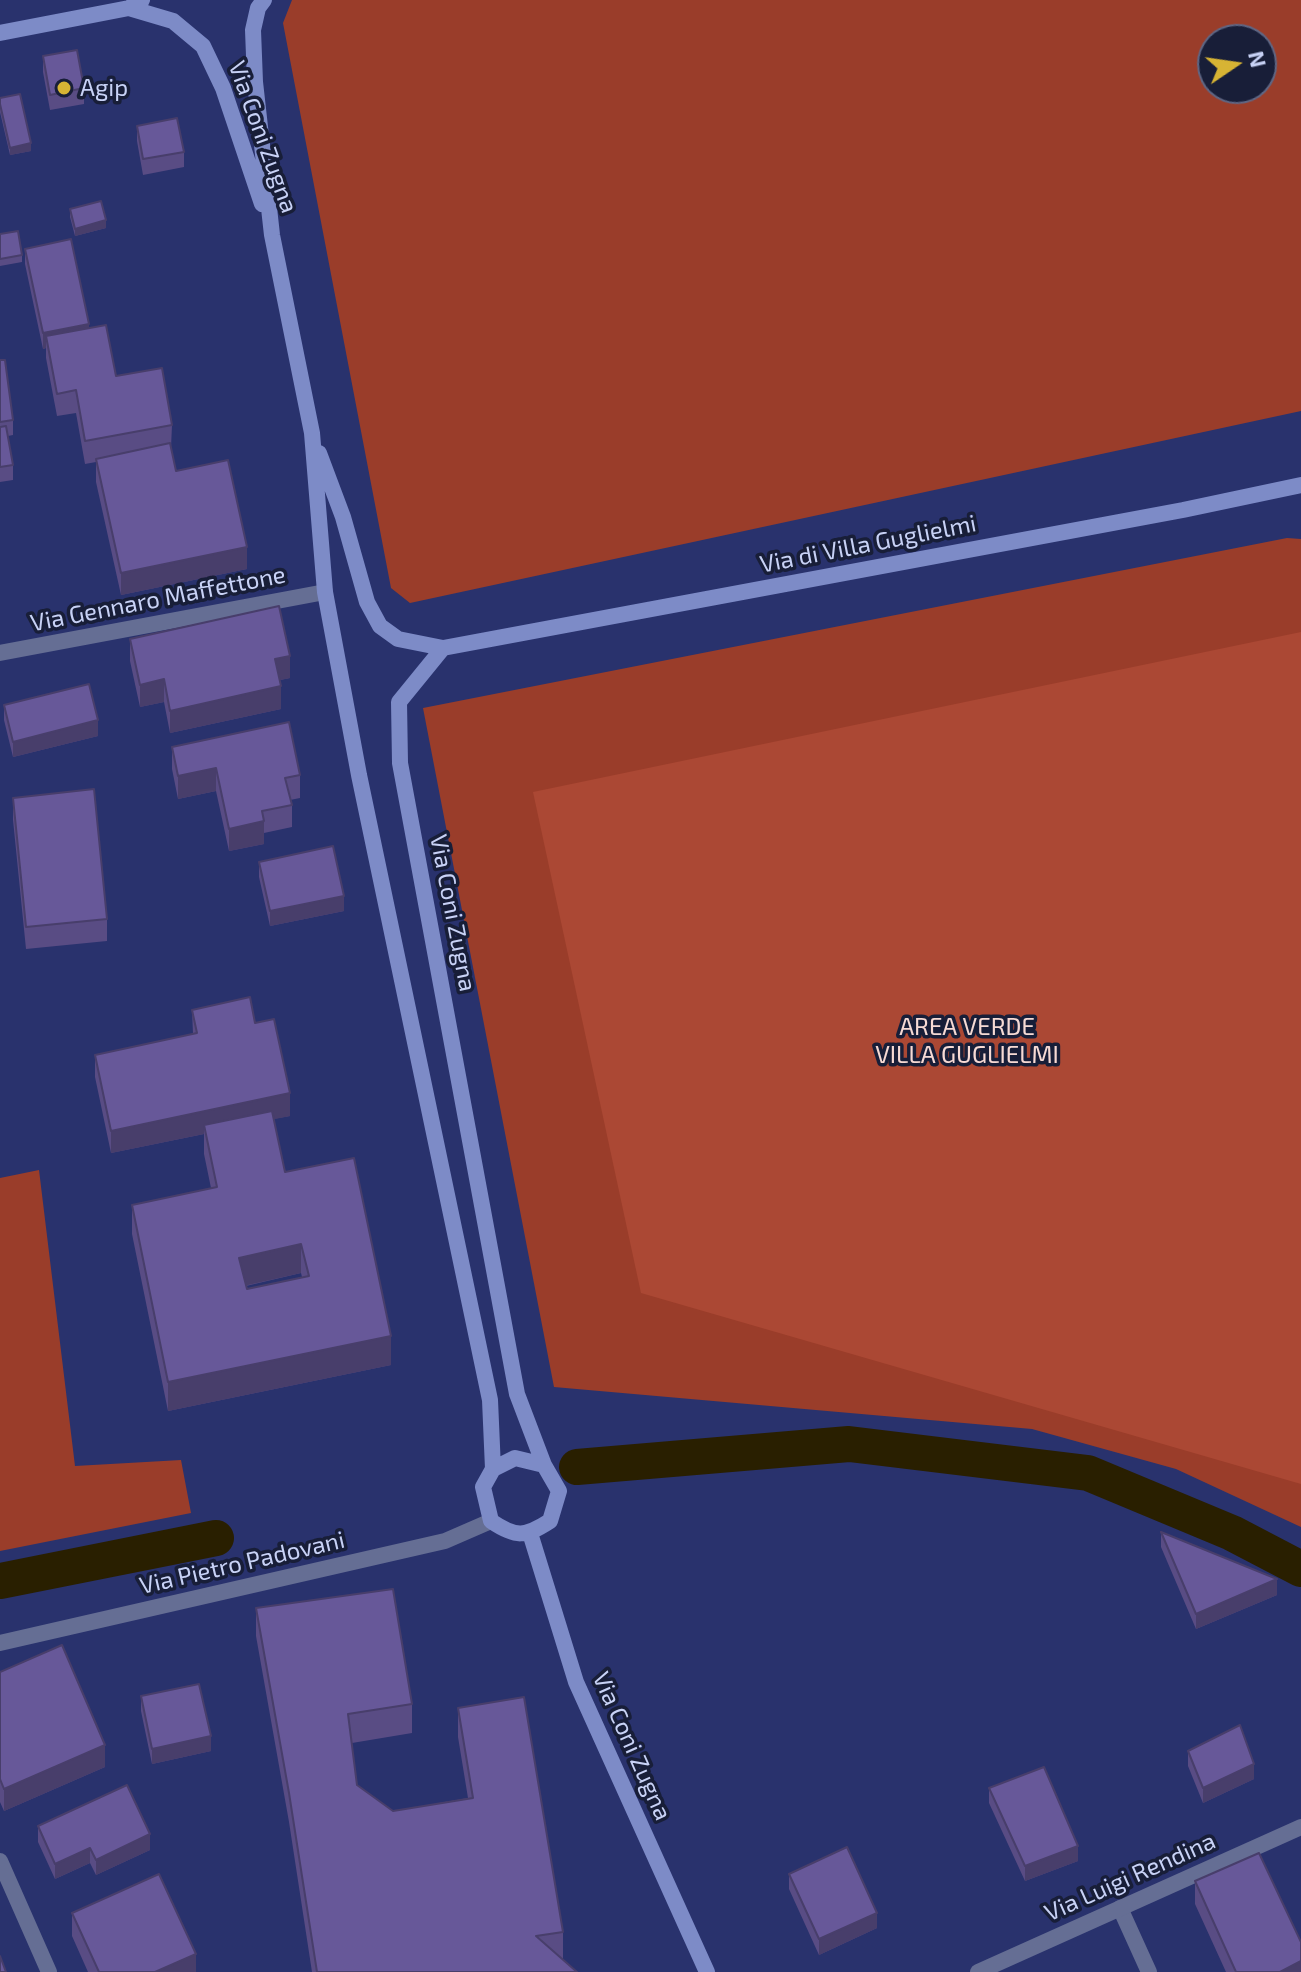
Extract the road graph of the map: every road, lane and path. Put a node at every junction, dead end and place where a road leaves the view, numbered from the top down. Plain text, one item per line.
1 (264, 0) edge
2 (135, 4) edge
3 (0, 33) edge
4 (272, 235) junction
5 (312, 433) junction
6 (1301, 485) edge
7 (325, 592) junction
8 (443, 648) junction
9 (0, 653) edge
10 (544, 1465) junction
11 (493, 1469) junction
12 (491, 1521) junction
13 (530, 1533) junction
14 (0, 1643) edge
15 (1301, 1827) edge
16 (0, 1861) edge
17 (1120, 1908) junction
18 (49, 1972) edge
19 (707, 1972) edge
20 (978, 1972) edge
21 (1149, 1972) edge

1 - 4 street, Via Coni Zugna
2 - 3 street
2 - 4 street, Via Coni Zugna
4 - 5 street, Via Coni Zugna
5 - 7 street, Via Coni Zugna
5 - 8 street, Via Coni Zugna
6 - 8 street, Via di Villa Guglielmi
7 - 9 street, Via Gennaro Maffettone
7 - 11 street, Via Coni Zugna
8 - 10 street, Via Coni Zugna
10 - 11 street
10 - 13 street, Via Coni Zugna
11 - 12 street, Via Coni Zugna
12 - 13 street
12 - 14 street, Via Pietro Padovani
13 - 19 street, Via Coni Zugna
15 - 17 street, Via Luigi Rendina
16 - 18 street
17 - 20 street, Via Luigi Rendina
17 - 21 street

